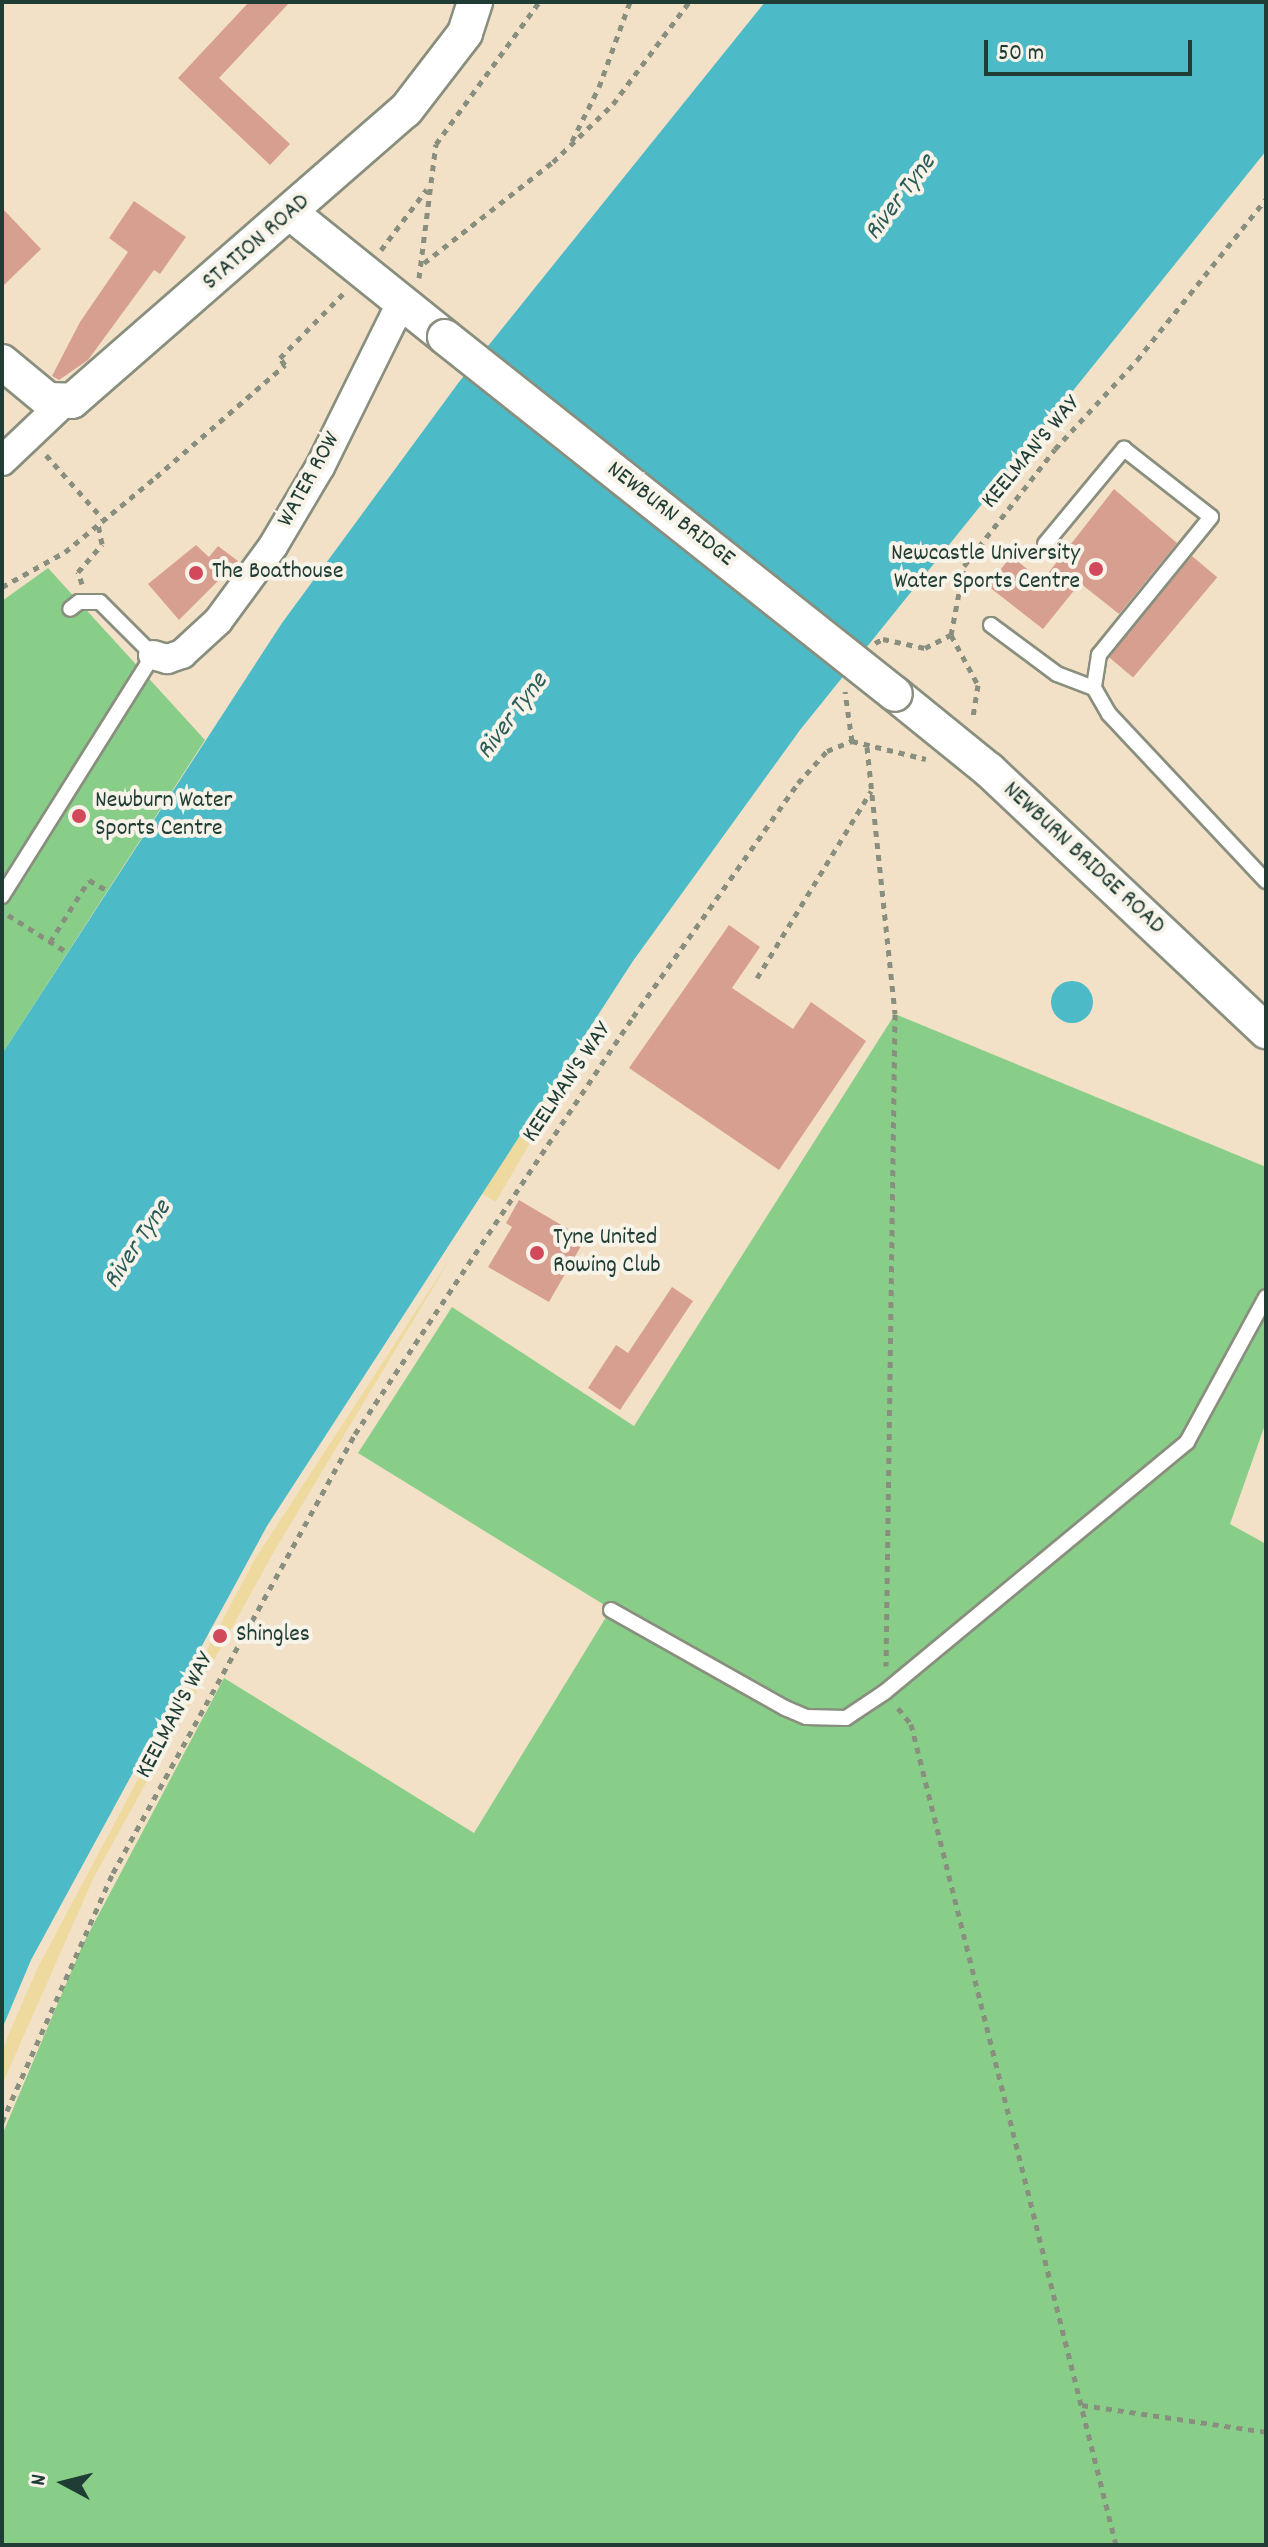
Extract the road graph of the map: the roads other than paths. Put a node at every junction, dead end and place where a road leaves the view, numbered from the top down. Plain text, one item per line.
1 (475, 2) edge
2 (292, 214) junction
3 (401, 303) junction
4 (2, 362) edge
5 (61, 405) junction
6 (2, 461) edge
7 (1045, 544) dead end
8 (70, 609) dead end
9 (991, 625) dead end
10 (153, 655) junction
11 (1094, 688) junction
12 (895, 694) joint
13 (1266, 881) edge
14 (2, 896) edge
15 (1266, 1031) edge
16 (1266, 1297) edge
17 (611, 1610) dead end

1 - 2 street, STATION ROAD
2 - 3 street
2 - 5 street, STATION ROAD
3 - 10 street, WATER ROW
3 - 12 street, NEWBURN BRIDGE, bridge
4 - 5 street
5 - 6 street
7 - 11 lane
8 - 10 lane
9 - 11 lane
10 - 14 lane
11 - 13 lane
12 - 15 street, NEWBURN BRIDGE ROAD
16 - 17 lane

